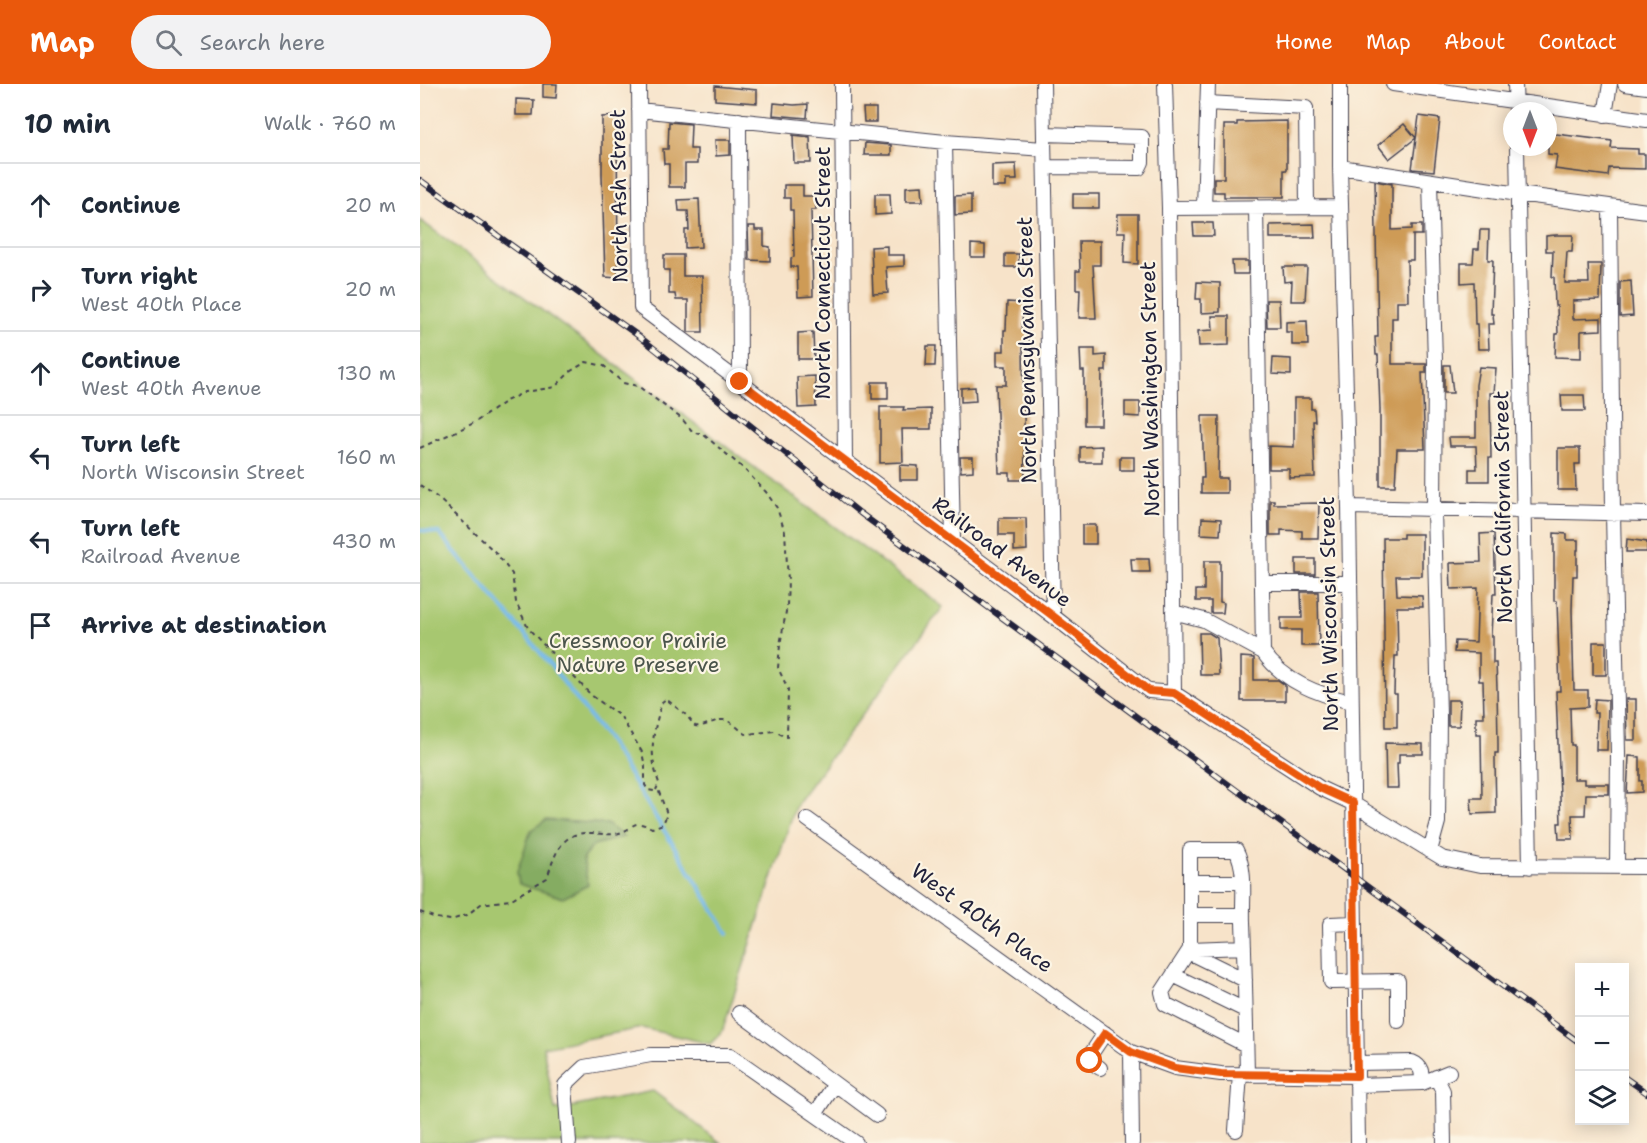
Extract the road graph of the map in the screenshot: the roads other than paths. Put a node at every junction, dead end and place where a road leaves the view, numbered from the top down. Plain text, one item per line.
1 (639, 84) edge
2 (843, 84) edge
3 (1043, 84) edge
4 (1165, 84) edge
5 (1208, 84) edge
6 (1340, 84) edge
7 (1393, 84) edge
8 (1515, 84) edge
9 (1610, 84) edge
10 (1625, 84) edge
11 (1415, 86) edge
12 (1647, 87) edge
13 (1516, 102) edge
14 (1207, 103) junction
15 (1503, 104) edge
16 (639, 110) junction
17 (1557, 110) edge
18 (1605, 114) junction
19 (740, 120) junction
20 (1647, 120) edge
21 (843, 131) junction
22 (1044, 134) junction
23 (945, 142) junction
24 (1044, 149) junction
25 (1516, 156) edge
26 (1045, 167) junction
27 (1340, 167) junction
28 (1430, 181) junction
29 (1518, 194) junction
30 (1610, 206) junction
31 (1204, 207) junction
32 (1256, 207) junction
33 (1307, 207) junction
34 (1341, 207) junction
35 (1168, 208) junction
36 (1647, 211) edge
37 (641, 308) joint
38 (740, 382) junction
39 (845, 462) junction
40 (1348, 507) junction
41 (1434, 509) junction
42 (1524, 512) junction
43 (1613, 513) junction
44 (1647, 514) edge
45 (953, 542) junction
46 (1262, 583) junction
47 (1350, 583) junction
48 (1173, 612) junction
49 (1053, 616) junction
50 (1263, 652) junction
51 (1174, 693) junction
52 (1351, 702) junction
53 (1353, 803) junction
54 (807, 819) dead end
55 (1430, 850) junction
56 (1530, 867) junction
57 (1617, 867) junction
58 (1647, 867) edge
59 (1190, 882) junction
60 (1242, 882) junction
61 (1190, 915) junction
62 (1243, 915) junction
63 (1354, 923) junction
64 (1244, 947) junction
65 (1189, 950) junction
66 (1173, 975) junction
67 (1245, 980) junction
68 (1355, 982) junction
69 (1245, 1010) junction
70 (739, 1013) dead end
71 (1398, 1021) dead end
72 (1105, 1033) junction
73 (1246, 1045) junction
74 (1131, 1052) junction
75 (1100, 1068) dead end
76 (1244, 1074) junction
77 (1357, 1075) junction
78 (1422, 1083) junction
79 (835, 1084) junction
80 (816, 1113) junction
81 (877, 1115) dead end
82 (1236, 1130) dead end
83 (569, 1143) edge
84 (856, 1143) edge
85 (1132, 1143) edge
86 (1358, 1143) edge
87 (1444, 1143) edge

1 - 16 street, North Ash Street
2 - 21 street, North Connecticut Street
3 - 22 street, North Pennsylvania Street
4 - 35 street, North Washington Street
5 - 14 street
6 - 27 street, North Wisconsin Street
7 - 11 street
8 - 13 street
9 - 18 street
10 - 12 street
11 - 15 street
14 - 31 street
14 - 33 street
16 - 19 street
16 - 37 street, North Ash Street
17 - 18 street
18 - 20 street
19 - 21 street
19 - 38 street
21 - 23 street
21 - 39 street, North Connecticut Street
22 - 24 street, North Pennsylvania Street
22 - 26 street
23 - 24 street
23 - 45 street
24 - 26 street, North Pennsylvania Street
25 - 29 street, North California Street
26 - 49 street, North Pennsylvania Street
27 - 28 street
27 - 34 street, North Wisconsin Street
28 - 29 street
28 - 41 street
29 - 30 street
29 - 42 street, North California Street
30 - 36 street
30 - 43 street
31 - 32 street
31 - 35 street
32 - 33 street
32 - 46 street
33 - 34 street
34 - 40 street, North Wisconsin Street
35 - 48 street, North Washington Street
37 - 38 street, Railroad Avenue
38 - 39 street, Railroad Avenue
39 - 45 street, Railroad Avenue
40 - 41 street
40 - 47 street, North Wisconsin Street
41 - 42 street
41 - 55 street
42 - 43 street
42 - 56 street, North California Street
43 - 44 street
43 - 57 street
45 - 49 street, Railroad Avenue
46 - 47 street
46 - 50 street
47 - 52 street, North Wisconsin Street
48 - 50 street
48 - 51 street, North Washington Street
49 - 51 street, Railroad Avenue
50 - 52 street
51 - 53 street, Railroad Avenue
52 - 53 street, North Wisconsin Street
53 - 55 street, Railroad Avenue
53 - 63 street, North Wisconsin Street
54 - 72 street, West 40th Place
55 - 56 street, Railroad Avenue
56 - 57 street, Railroad Avenue
57 - 58 street, Railroad Avenue
59 - 60 street
59 - 60 street
59 - 61 street
60 - 62 street
61 - 62 street
61 - 65 street
62 - 64 street
63 - 68 street, North Wisconsin Street
63 - 68 street
64 - 65 street
64 - 67 street
65 - 66 street
65 - 67 street
66 - 69 street
66 - 73 street
67 - 69 street
68 - 71 street
68 - 77 street, North Wisconsin Street
69 - 73 street
70 - 79 street
72 - 74 street, West 40th Place
72 - 75 street
73 - 76 street
74 - 76 street, West 40th Place
74 - 85 street
76 - 77 street, West 40th Place
76 - 82 street
77 - 78 street
77 - 78 street
77 - 86 street, North Wisconsin Street
78 - 87 street
79 - 80 street
79 - 81 street
80 - 83 street
80 - 84 street

